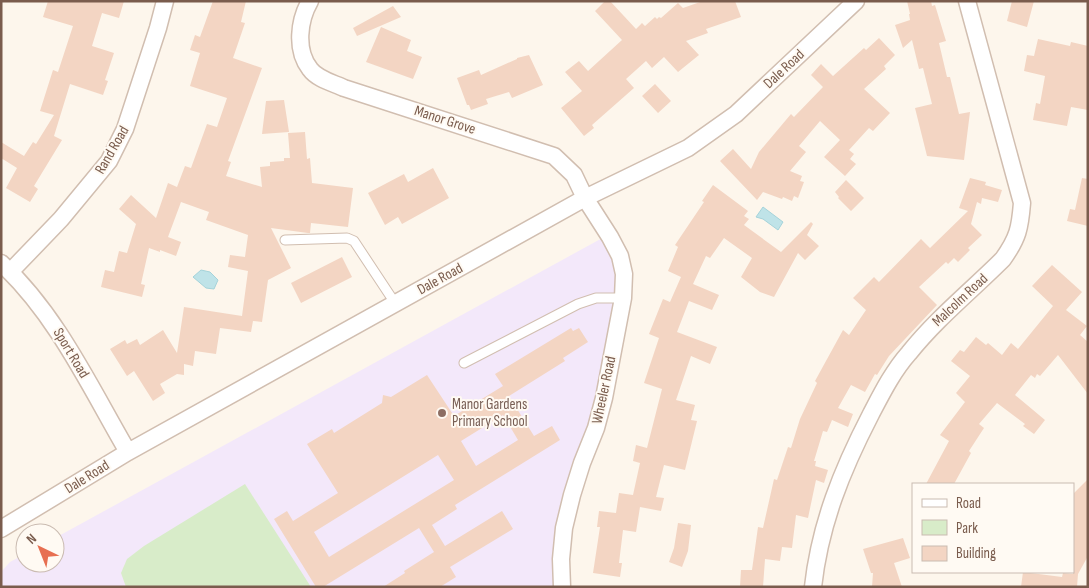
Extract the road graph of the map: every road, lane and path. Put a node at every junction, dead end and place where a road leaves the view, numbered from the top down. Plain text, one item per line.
1 (165, 1) edge
2 (310, 1) edge
3 (856, 1) edge
4 (967, 1) edge
5 (585, 198) junction
6 (285, 240) dead end
7 (6, 268) edge
8 (622, 298) junction
9 (396, 303) junction
10 (464, 363) dead end
11 (128, 452) junction
12 (1, 529) edge
13 (562, 587) edge
14 (813, 587) edge

1 - 7 street, Rand Road
2 - 5 street, Manor Grove
3 - 5 street, Dale Road
4 - 14 street, Malcolm Road
5 - 8 street, Wheeler Road
5 - 9 street, Dale Road
6 - 9 lane
7 - 11 street, Sport Road
8 - 10 lane
8 - 13 street, Wheeler Road
9 - 11 street, Dale Road
11 - 12 street, Dale Road

